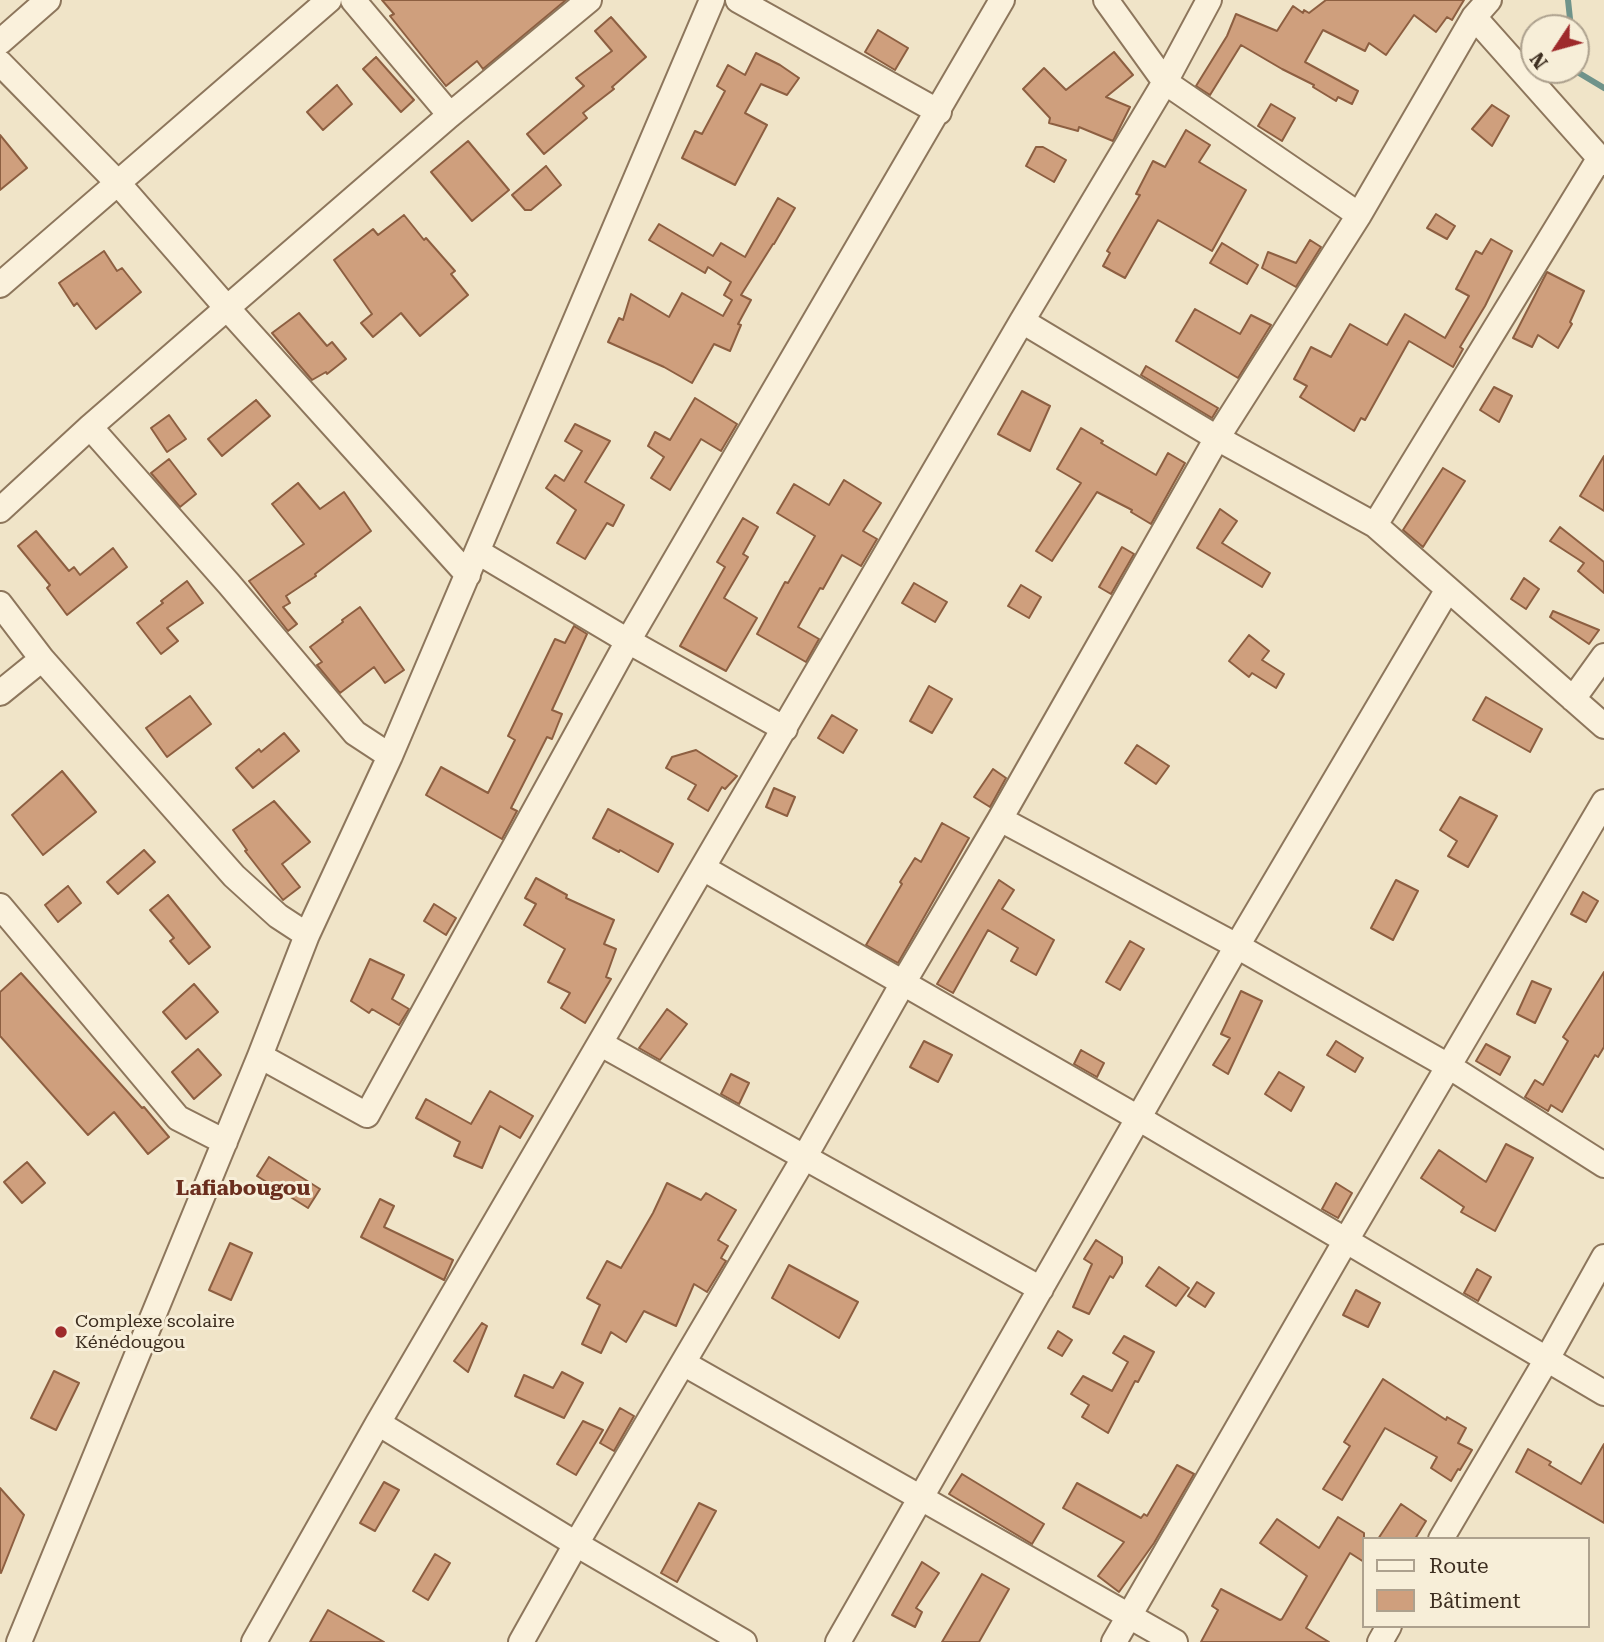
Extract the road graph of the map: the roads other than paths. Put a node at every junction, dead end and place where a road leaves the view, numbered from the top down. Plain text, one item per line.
1 (48, 0) edge
2 (329, 0) edge
3 (353, 0) edge
4 (589, 0) edge
5 (712, 0) edge
6 (738, 0) edge
7 (1002, 0) edge
8 (1106, 0) edge
9 (1209, 0) edge
10 (1481, 9) edge
11 (0, 42) edge
12 (0, 63) edge
13 (1165, 82) junction
14 (939, 112) junction
15 (450, 115) junction
16 (1602, 161) edge
17 (117, 182) junction
18 (1359, 215) junction
19 (0, 285) edge
20 (227, 307) junction
21 (1023, 321) junction
22 (90, 427) junction
23 (1217, 438) junction
24 (0, 510) edge
25 (1374, 525) junction
26 (473, 563) junction
27 (1448, 589) junction
28 (0, 604) edge
29 (628, 641) junction
30 (1604, 656) edge
31 (42, 659) junction
32 (0, 692) edge
33 (1573, 699) junction
34 (1604, 726) edge
35 (785, 729) junction
36 (390, 756) junction
37 (1604, 803) edge
38 (1000, 819) junction
39 (703, 868) junction
40 (0, 906) edge
41 (307, 935) junction
42 (1237, 946) junction
43 (902, 983) junction
44 (601, 1044) junction
45 (260, 1056) junction
46 (1450, 1067) junction
47 (1140, 1119) junction
48 (225, 1142) junction
49 (804, 1158) junction
50 (1604, 1165) edge
51 (1345, 1242) junction
52 (1604, 1257) edge
53 (1041, 1289) junction
54 (1547, 1359) junction
55 (683, 1363) junction
56 (1604, 1392) edge
57 (379, 1423) junction
58 (922, 1497) junction
59 (1442, 1537) edge
60 (576, 1545) junction
61 (1129, 1616) junction
62 (19, 1642) edge
63 (254, 1642) edge
64 (521, 1642) edge
65 (744, 1642) edge
66 (838, 1642) edge
67 (1114, 1642) edge
68 (1175, 1642) edge

1 - 11 street
2 - 17 street
3 - 15 street
4 - 15 street
5 - 26 street
6 - 14 street
7 - 14 street
8 - 13 street
9 - 13 street
10 - 16 street
10 - 18 street
12 - 17 street
13 - 18 street
13 - 21 street
14 - 29 street
15 - 20 street
16 - 25 street
17 - 19 street
17 - 20 street
18 - 23 street
20 - 22 street
20 - 26 street
21 - 23 street
21 - 35 street
22 - 24 street
22 - 36 street
23 - 25 street
23 - 38 street
25 - 27 street
26 - 29 street
26 - 36 street
27 - 33 street
27 - 42 street
28 - 31 street
29 - 35 street
29 - 45 street
30 - 33 street
31 - 32 street
31 - 41 street
33 - 34 street
35 - 39 street
36 - 41 street
37 - 46 street
38 - 42 street
38 - 43 street
39 - 43 street
39 - 44 street
40 - 48 street
41 - 45 street
42 - 46 street
42 - 47 street
43 - 47 street
43 - 49 street
44 - 49 street
44 - 57 street
45 - 48 street
46 - 50 street
46 - 51 street
47 - 51 street
47 - 53 street
48 - 62 street
49 - 53 street
49 - 55 street
51 - 54 street
51 - 61 street
52 - 54 street
53 - 58 street
54 - 56 street
54 - 59 street
55 - 58 street
55 - 60 street
57 - 60 street
57 - 63 street
58 - 61 street
58 - 66 street
60 - 64 street
60 - 65 street
61 - 67 street
61 - 68 street

